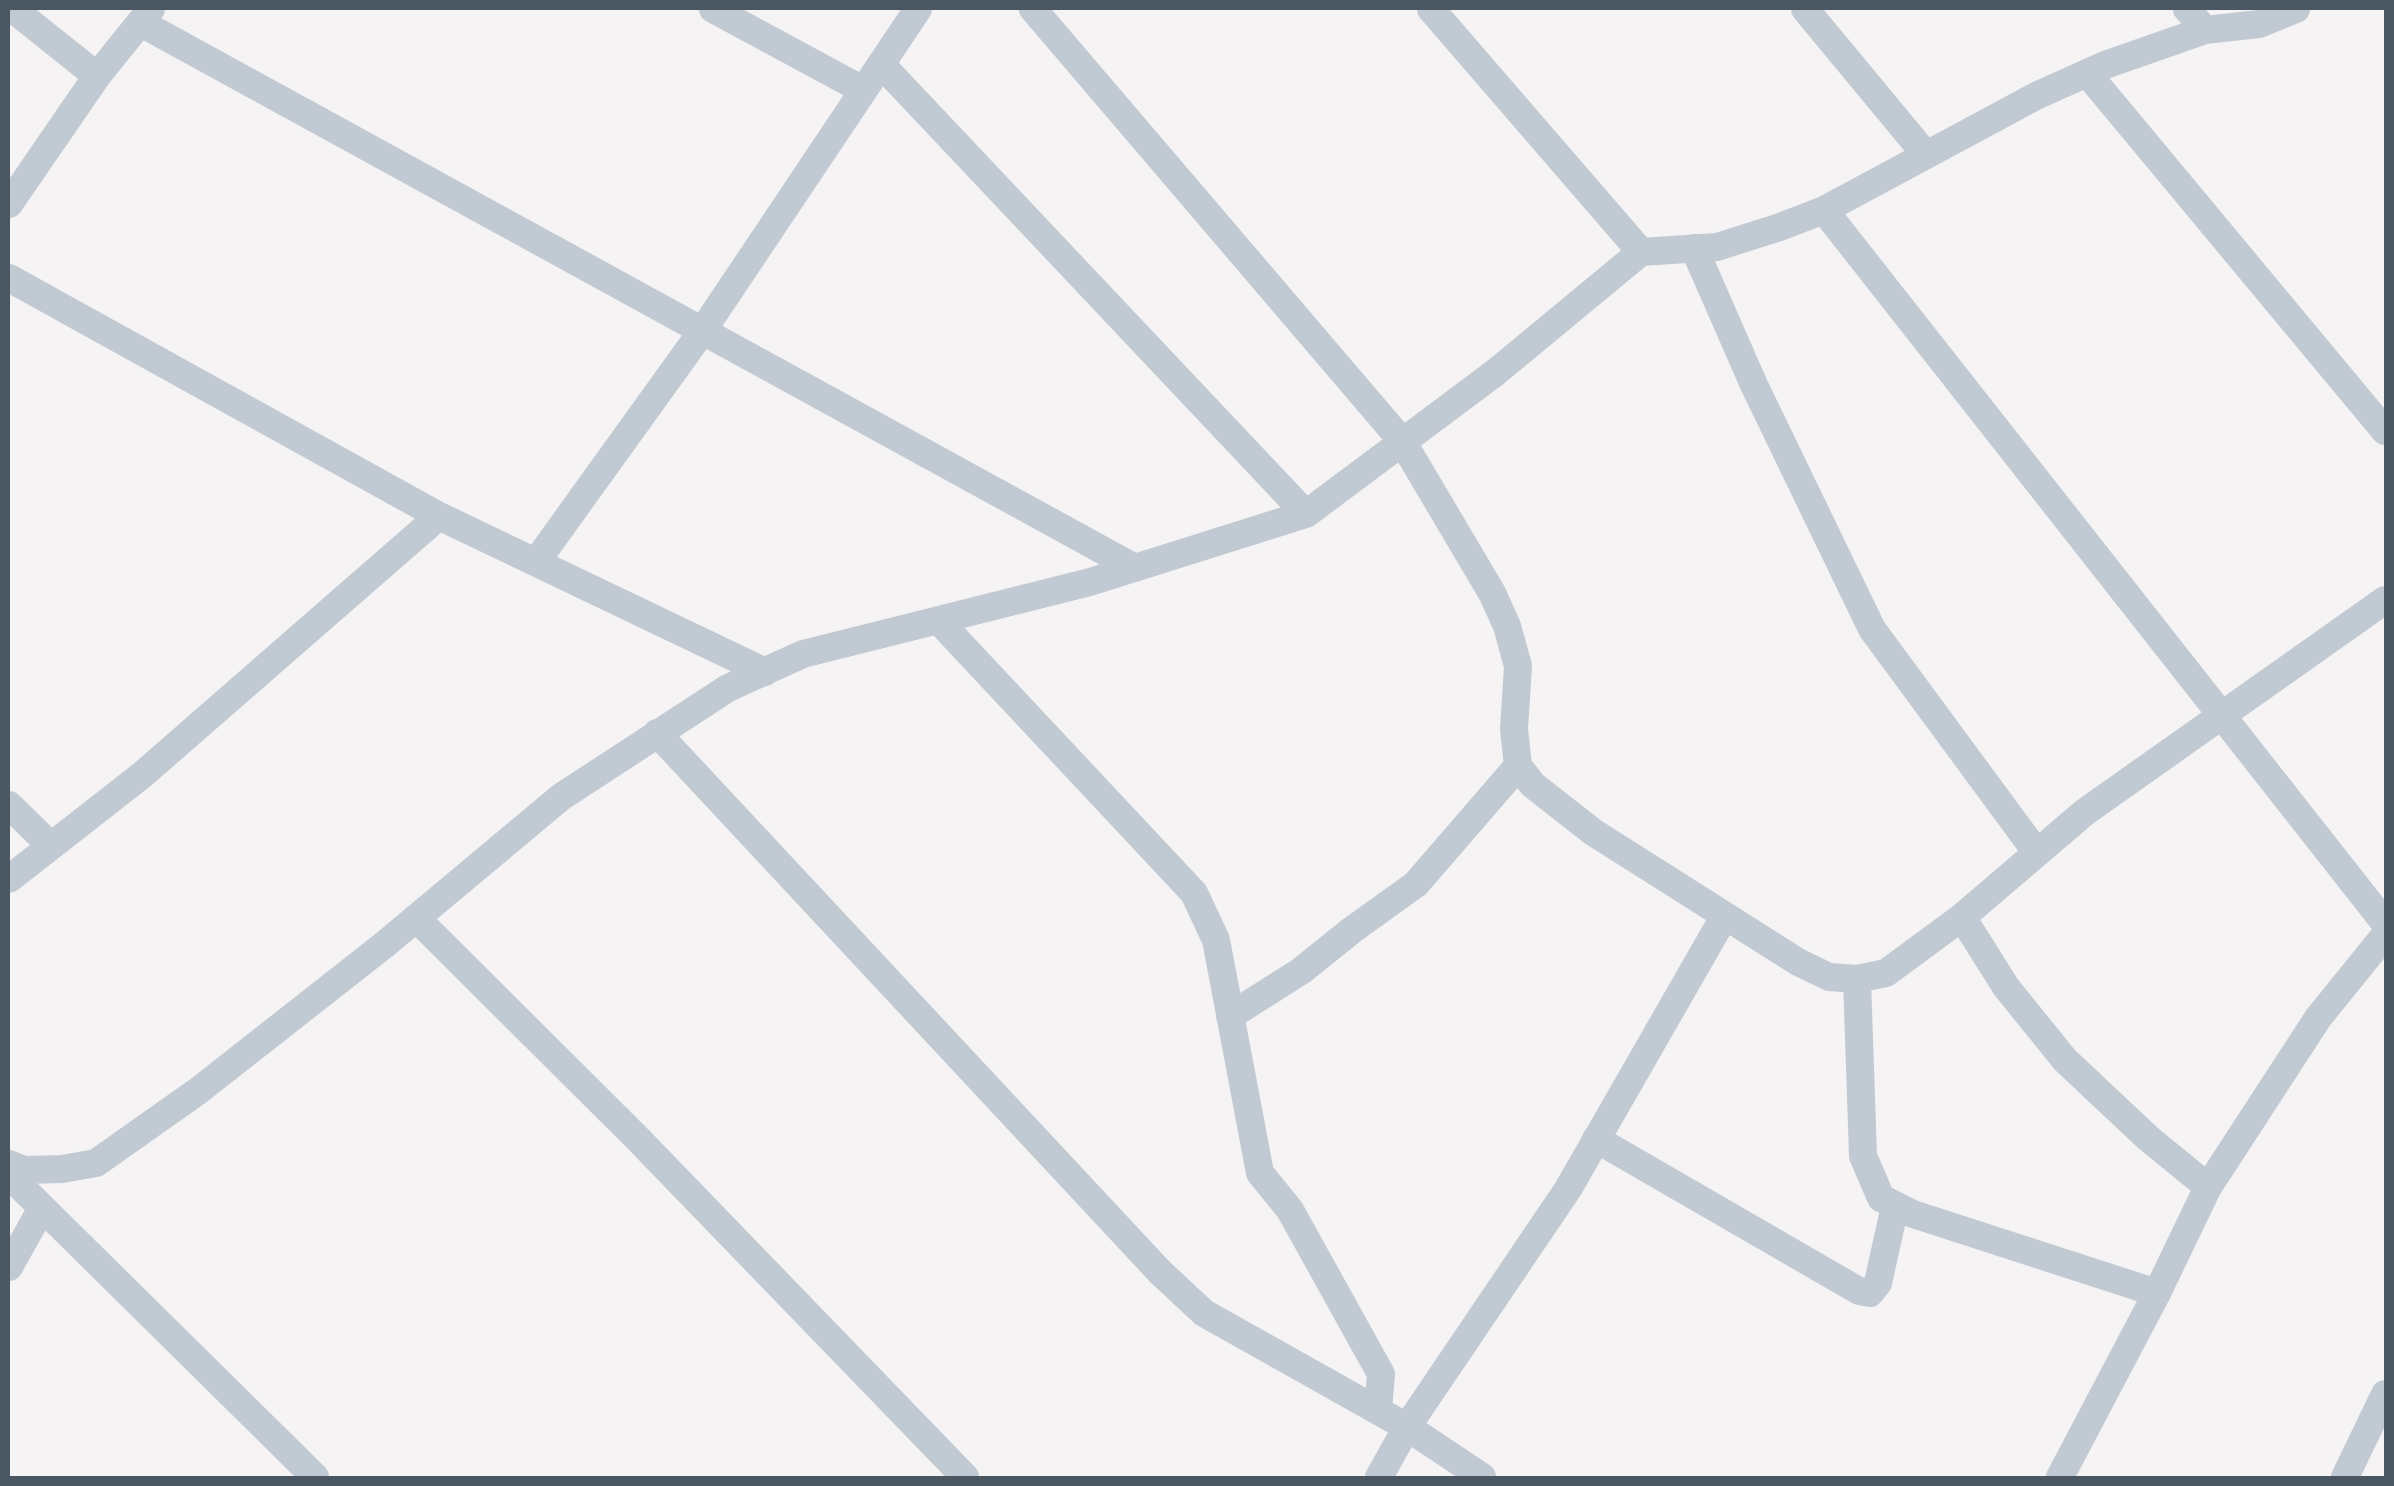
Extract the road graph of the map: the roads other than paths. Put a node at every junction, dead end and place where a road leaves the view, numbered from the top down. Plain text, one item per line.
1 (13, 9) edge
2 (713, 9) edge
3 (918, 9) edge
4 (1033, 9) edge
5 (1431, 9) edge
6 (1805, 9) edge
7 (2187, 9) edge
8 (2296, 9) edge
9 (146, 16) edge
10 (2205, 30) junction
11 (881, 64) junction
12 (2087, 73) junction
13 (97, 76) junction
14 (863, 90) junction
15 (1926, 155) junction
16 (9, 204) edge
17 (1824, 210) junction
18 (1694, 248) junction
19 (1641, 252) junction
20 (9, 278) edge
21 (704, 330) junction
22 (2385, 431) edge
23 (1402, 441) junction
24 (1306, 514) junction
25 (439, 516) junction
26 (536, 562) junction
27 (1135, 568) junction
28 (2385, 600) edge
29 (938, 620) junction
30 (765, 672) junction
31 (2224, 716) junction
32 (657, 733) junction
33 (1518, 766) junction
34 (9, 805) edge
35 (51, 846) junction
36 (2037, 853) junction
37 (9, 879) edge
38 (1724, 917) junction
39 (1962, 917) junction
40 (416, 918) junction
41 (2385, 923) edge
42 (2385, 935) edge
43 (1857, 980) junction
44 (1230, 1016) junction
45 (1596, 1139) junction
46 (9, 1164) edge
47 (9, 1175) edge
48 (2208, 1188) junction
49 (1895, 1206) junction
50 (42, 1208) junction
51 (9, 1267) edge
52 (2158, 1293) junction
53 (2385, 1394) edge
54 (1378, 1410) junction
55 (1407, 1427) junction
56 (315, 1477) edge
57 (965, 1477) edge
58 (1379, 1477) edge
59 (1482, 1477) edge
60 (2060, 1477) edge
61 (2344, 1477) edge

1 - 13 street
2 - 14 street
3 - 11 street
4 - 23 street
5 - 19 street
6 - 15 street
7 - 10 street
8 - 10 street
9 - 13 street
9 - 21 street
10 - 12 street
11 - 14 street
11 - 24 street
12 - 15 street
12 - 22 street
13 - 16 street
14 - 21 street
15 - 17 street
17 - 18 street
17 - 31 street
18 - 19 street
18 - 36 street
19 - 23 street
20 - 25 street
21 - 26 street
21 - 27 street
23 - 24 street
23 - 33 street
24 - 27 street
25 - 26 street
25 - 35 street
26 - 30 street
27 - 29 street
28 - 31 street
29 - 30 street
29 - 44 street
30 - 32 street
31 - 36 street
31 - 41 street
32 - 40 street
32 - 54 street
33 - 38 street
33 - 44 street
34 - 35 street
35 - 37 street
36 - 39 street
38 - 43 street
38 - 45 street
39 - 43 street
39 - 48 street
40 - 46 street
40 - 57 street
42 - 48 street
43 - 49 street
44 - 54 street
45 - 49 street
45 - 55 street
47 - 50 street
48 - 52 street
49 - 52 street
50 - 51 street
50 - 56 street
52 - 60 street
53 - 61 street
54 - 55 street
55 - 58 street
55 - 59 street

